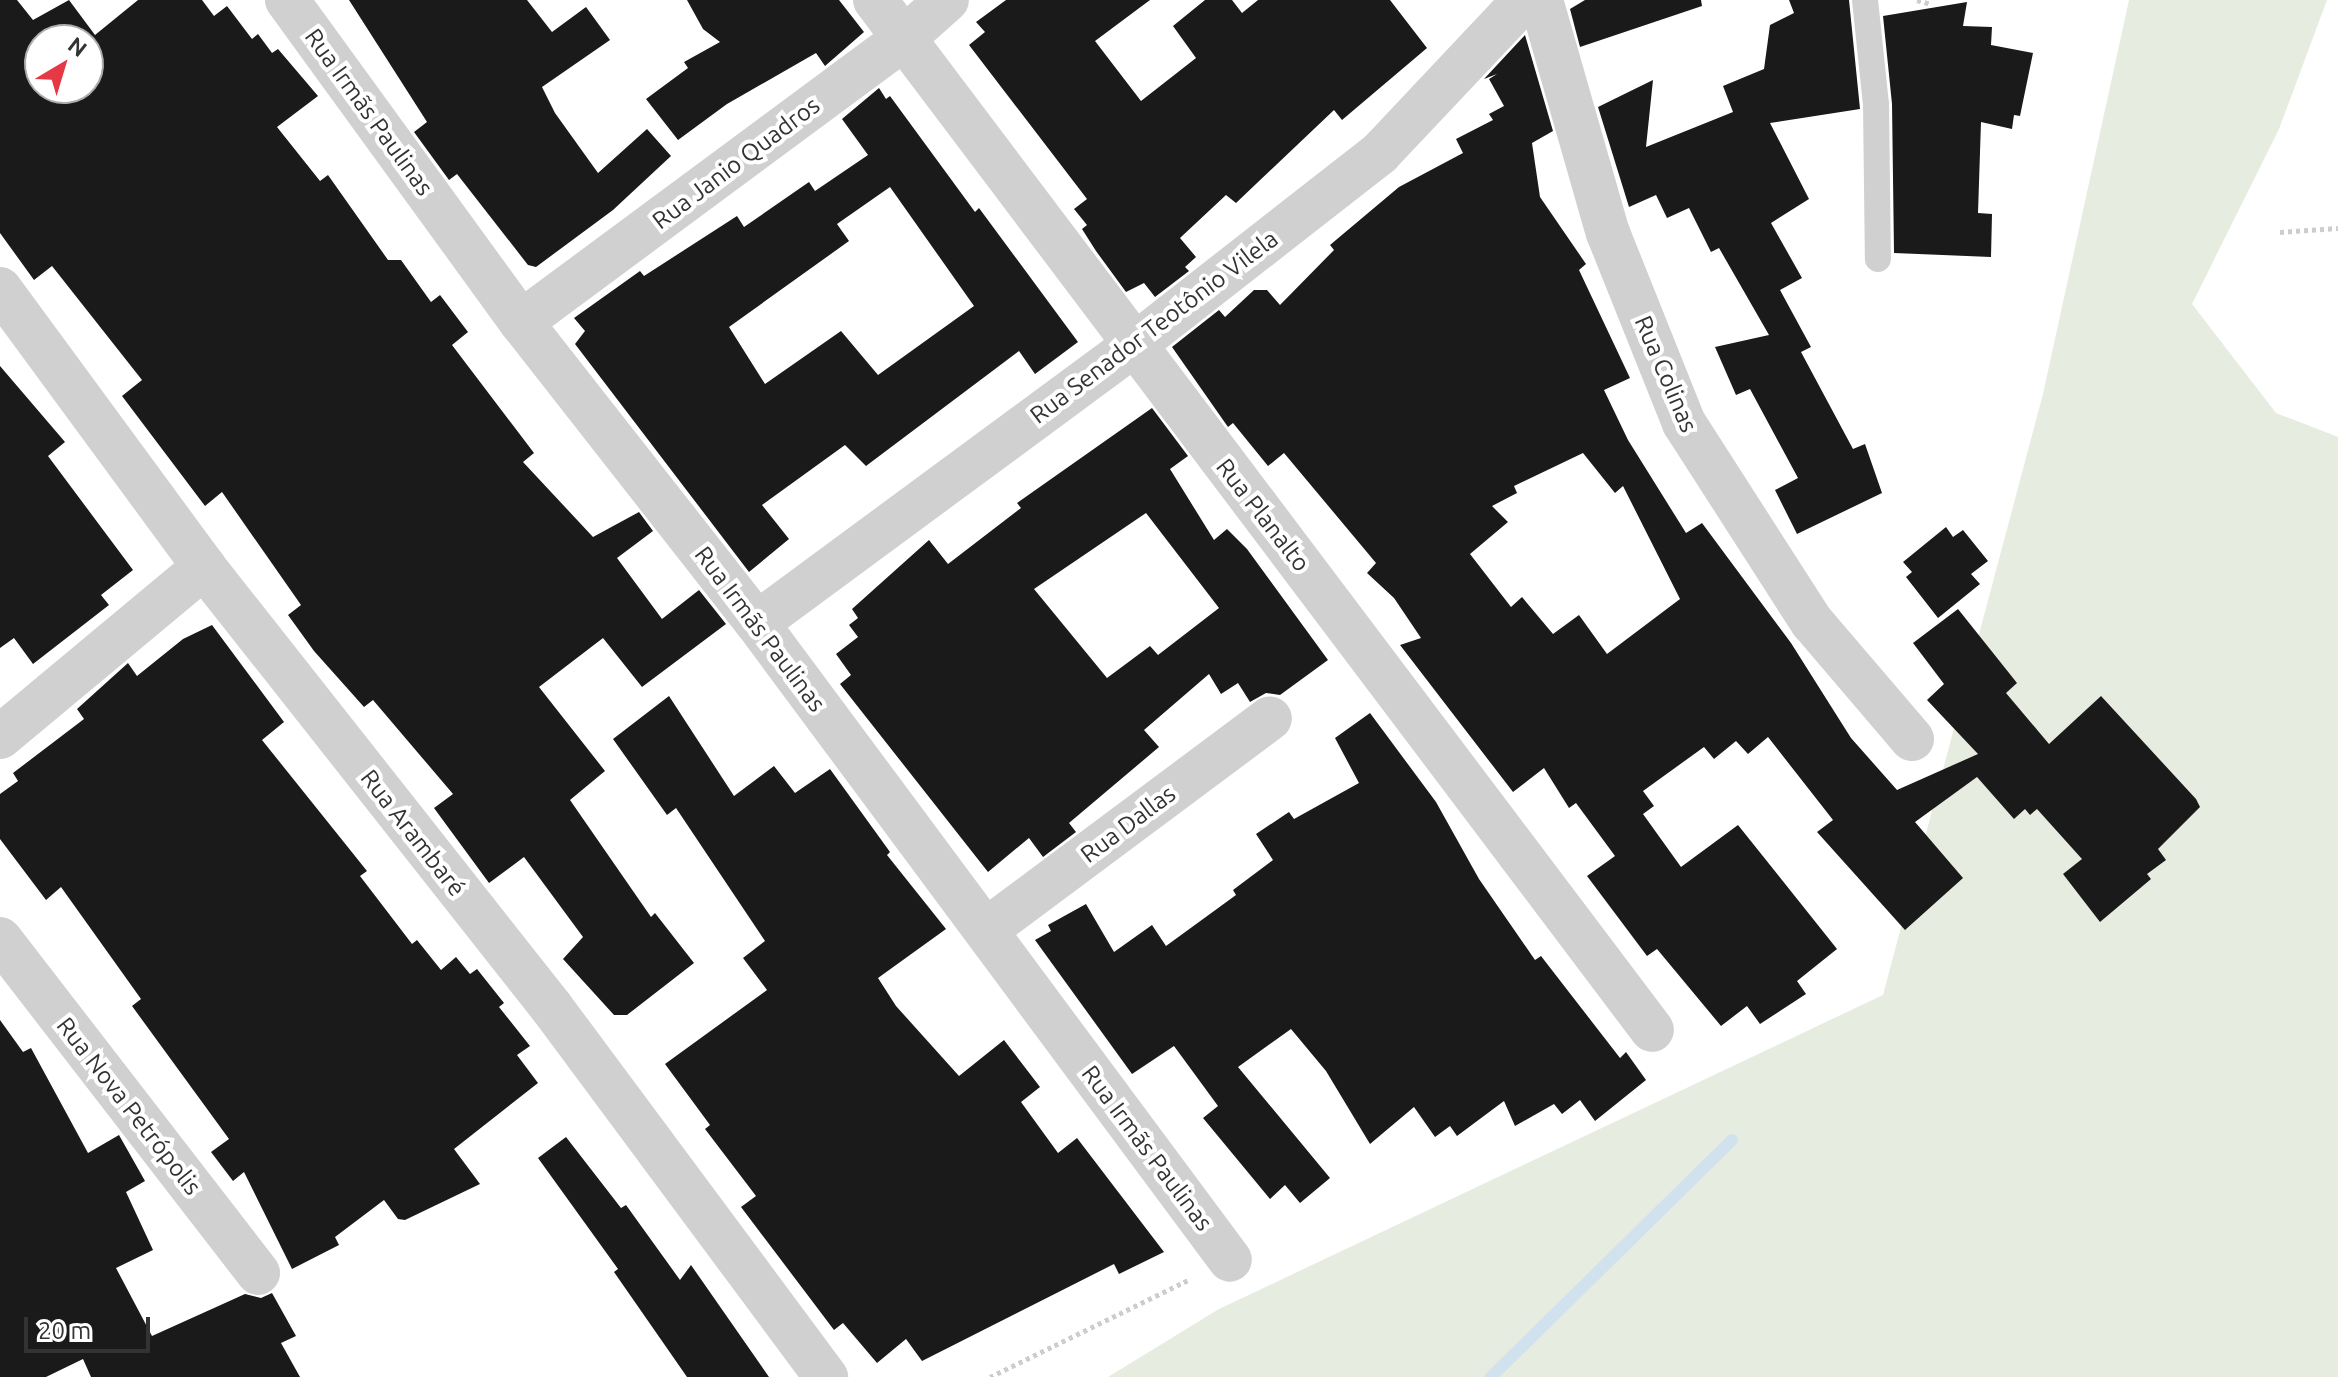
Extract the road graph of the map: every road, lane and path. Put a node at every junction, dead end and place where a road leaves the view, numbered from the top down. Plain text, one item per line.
1 (287, 0) edge
2 (875, 0) edge
3 (947, 0) edge
4 (1524, 0) edge
5 (1541, 0) edge
6 (1865, 0) edge
7 (1917, 0) edge
8 (1931, 4) dead end
9 (902, 40) junction
10 (2338, 228) edge
11 (2280, 232) dead end
12 (1878, 259) dead end
13 (0, 289) edge
14 (521, 322) junction
15 (1133, 346) junction
16 (204, 567) junction
17 (757, 623) junction
18 (1270, 718) dead end
19 (0, 737) edge
20 (1912, 739) dead end
21 (986, 930) junction
22 (0, 939) edge
23 (1652, 1030) dead end
24 (1230, 1260) joint
25 (258, 1273) dead end
26 (826, 1377) edge
27 (990, 1377) edge

1 - 14 street, Rua Irmãs Paulinas
2 - 9 street, Rua Planalto
3 - 9 street, Rua Janio Quadros
4 - 15 street, Rua Senador Teotônio Vilela
5 - 20 street, Rua Colinas
6 - 12 lane
7 - 8 path
9 - 14 street, Rua Janio Quadros
9 - 15 street, Rua Planalto
10 - 11 path
13 - 16 street, Rua Arambaré
14 - 17 street, Rua Irmãs Paulinas
15 - 17 street, Rua Senador Teotônio Vilela
15 - 23 street, Rua Planalto
16 - 19 street
16 - 26 street, Rua Arambaré
17 - 21 street, Rua Irmãs Paulinas
18 - 21 street, Rua Dallas
21 - 24 street, Rua Irmãs Paulinas
22 - 25 street, Rua Nova Petrópolis
24 - 27 path

